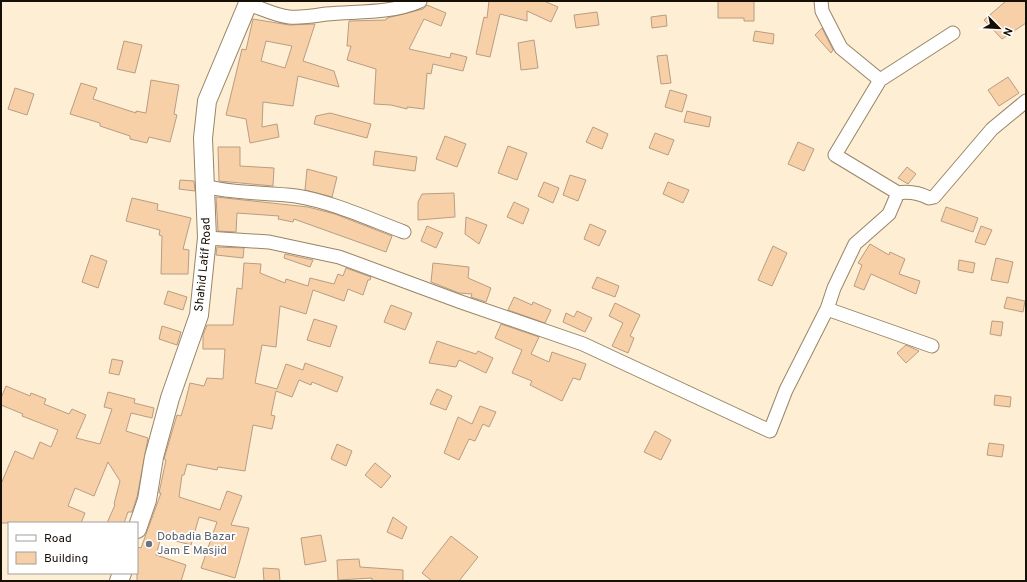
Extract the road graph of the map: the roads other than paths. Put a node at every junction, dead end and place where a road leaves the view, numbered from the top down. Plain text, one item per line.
1 (420, 1) edge
2 (821, 1) edge
3 (248, 2) edge
4 (954, 34) dead end
5 (880, 80) junction
6 (1026, 101) edge
7 (204, 186) junction
8 (898, 193) junction
9 (404, 232) dead end
10 (207, 238) junction
11 (827, 309) junction
12 (932, 346) dead end
13 (138, 525) edge

1 - 3 street
2 - 5 street
3 - 7 street, Shahid Latif Road
4 - 5 street
5 - 8 street
6 - 8 street
7 - 9 street
7 - 10 street, Shahid Latif Road
8 - 11 street
10 - 11 street
10 - 13 street, Shahid Latif Road
11 - 12 street

